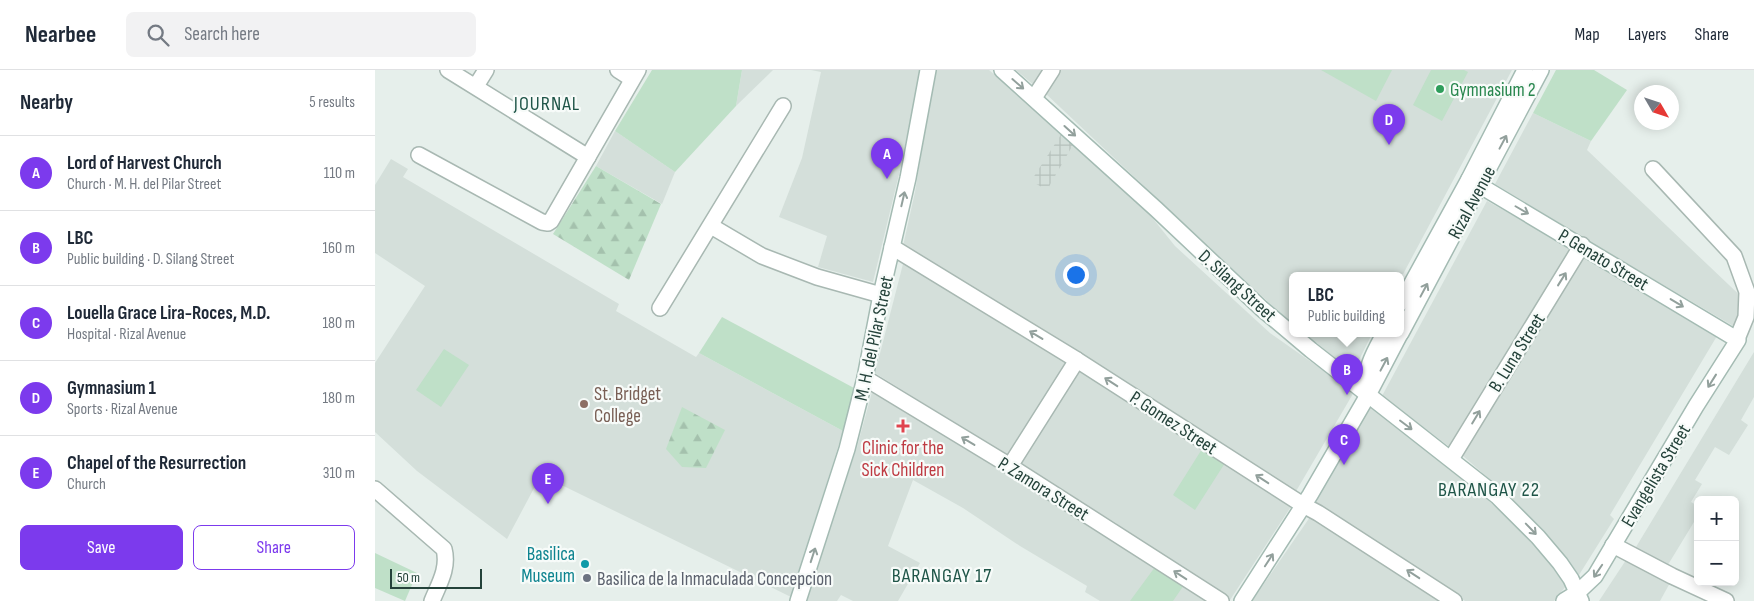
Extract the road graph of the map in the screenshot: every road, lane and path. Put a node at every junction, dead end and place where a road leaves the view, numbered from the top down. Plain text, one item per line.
1 (448, 70) edge
2 (486, 70) edge
3 (618, 70) edge
4 (928, 70) edge
5 (1002, 70) edge
6 (1052, 70) edge
7 (1525, 70) edge
8 (1541, 70) edge
9 (635, 75) edge
10 (476, 86) junction
11 (1034, 98) junction
12 (783, 106) dead end
13 (419, 155) dead end
14 (589, 157) junction
15 (1653, 169) dead end
16 (1475, 182) junction
17 (711, 226) junction
18 (1582, 245) junction
19 (892, 247) junction
20 (881, 295) junction
21 (1404, 298) edge
22 (659, 308) dead end
23 (1404, 325) edge
24 (1289, 332) edge
25 (1754, 332) edge
26 (1296, 337) edge
27 (1382, 337) edge
28 (1398, 337) edge
29 (1737, 339) junction
30 (1077, 360) junction
31 (865, 378) junction
32 (1368, 395) junction
33 (1451, 459) junction
34 (1010, 466) junction
35 (375, 489) edge
36 (1303, 505) junction
37 (1613, 545) junction
38 (1579, 597) edge
39 (432, 601) edge
40 (798, 601) edge
41 (1221, 601) edge
42 (1242, 601) edge
43 (1453, 601) edge
44 (1564, 601) edge
45 (1726, 601) edge

1 - 10 street
2 - 10 street
3 - 9 street
19 -> 4 street, M. H. del Pilar Street
5 -> 11 street, D. Silang Street
6 - 11 street
7 - 16 street, Rizal Avenue
16 -> 8 street, Rizal Avenue
9 - 14 street
10 - 14 street
11 -> 24 street, D. Silang Street
12 - 17 street
13 - 14 street
15 - 29 street, Evangelista Street
16 -> 18 street, P. Genato Street
16 - 21 street, Rizal Avenue
23 -> 16 street, Rizal Avenue
17 - 20 street
17 - 22 street
18 -> 29 street, P. Genato Street
33 -> 18 street, B. Luna Street
19 - 20 street, M. H. del Pilar Street
30 -> 19 street, P. Gomez Street
20 - 31 street, M. H. del Pilar Street
25 - 29 street
26 -> 32 street, D. Silang Street
27 - 32 street
32 -> 28 street, Rizal Avenue
29 -> 37 street, Evangelista Street
30 - 34 street
36 -> 30 street, P. Gomez Street
34 -> 31 street, P. Zamora Street
40 -> 31 street, M. H. del Pilar Street
32 -> 33 street, D. Silang Street
32 - 36 street, Rizal Avenue
33 -> 38 street, D. Silang Street
41 -> 34 street, P. Zamora Street
35 - 39 street
42 -> 36 street, Rizal Avenue
43 -> 36 street, P. Gomez Street
37 -> 38 street, Evangelista Street
37 - 45 street
38 - 44 street, Evangelista Street

